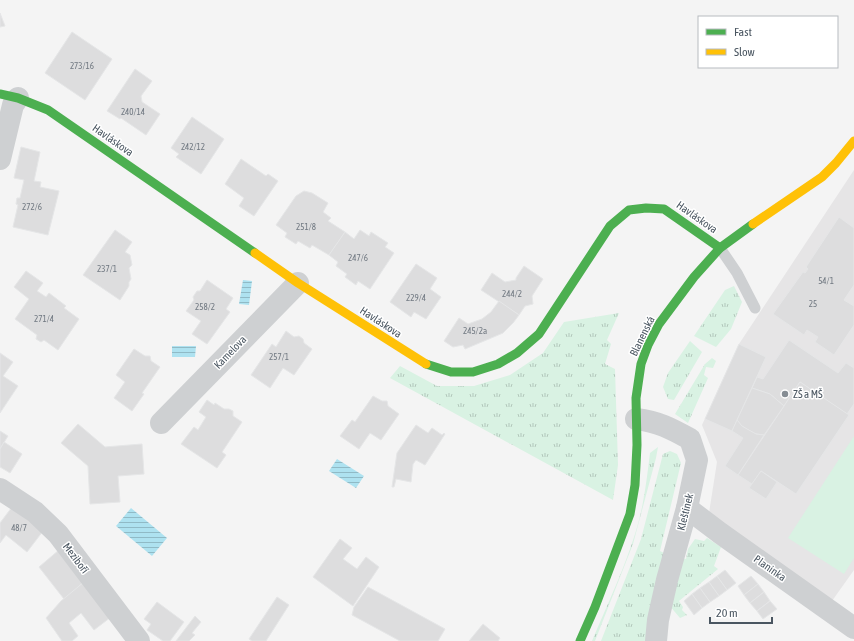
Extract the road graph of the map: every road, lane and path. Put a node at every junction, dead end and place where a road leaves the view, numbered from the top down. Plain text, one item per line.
1 (9, 96) edge
2 (854, 140) edge
3 (0, 159) edge
4 (720, 248) junction
5 (298, 283) junction
6 (755, 308) dead end
7 (636, 419) junction
8 (162, 422) dead end
9 (0, 489) edge
10 (687, 508) junction
11 (854, 628) edge
12 (139, 641) edge
13 (580, 641) edge
14 (656, 641) edge

1 - 3 street
1 - 5 street, Havláskova
2 - 4 street, Blanenská
4 - 5 street, Havláskova
4 - 6 lane
4 - 7 street, Blanenská
5 - 8 street, Kamelova
7 - 10 street, Kleštínek
7 - 13 street, Blanenská
9 - 12 street, Meziboří
10 - 11 street, Planinka
10 - 14 street, Kleštínek

